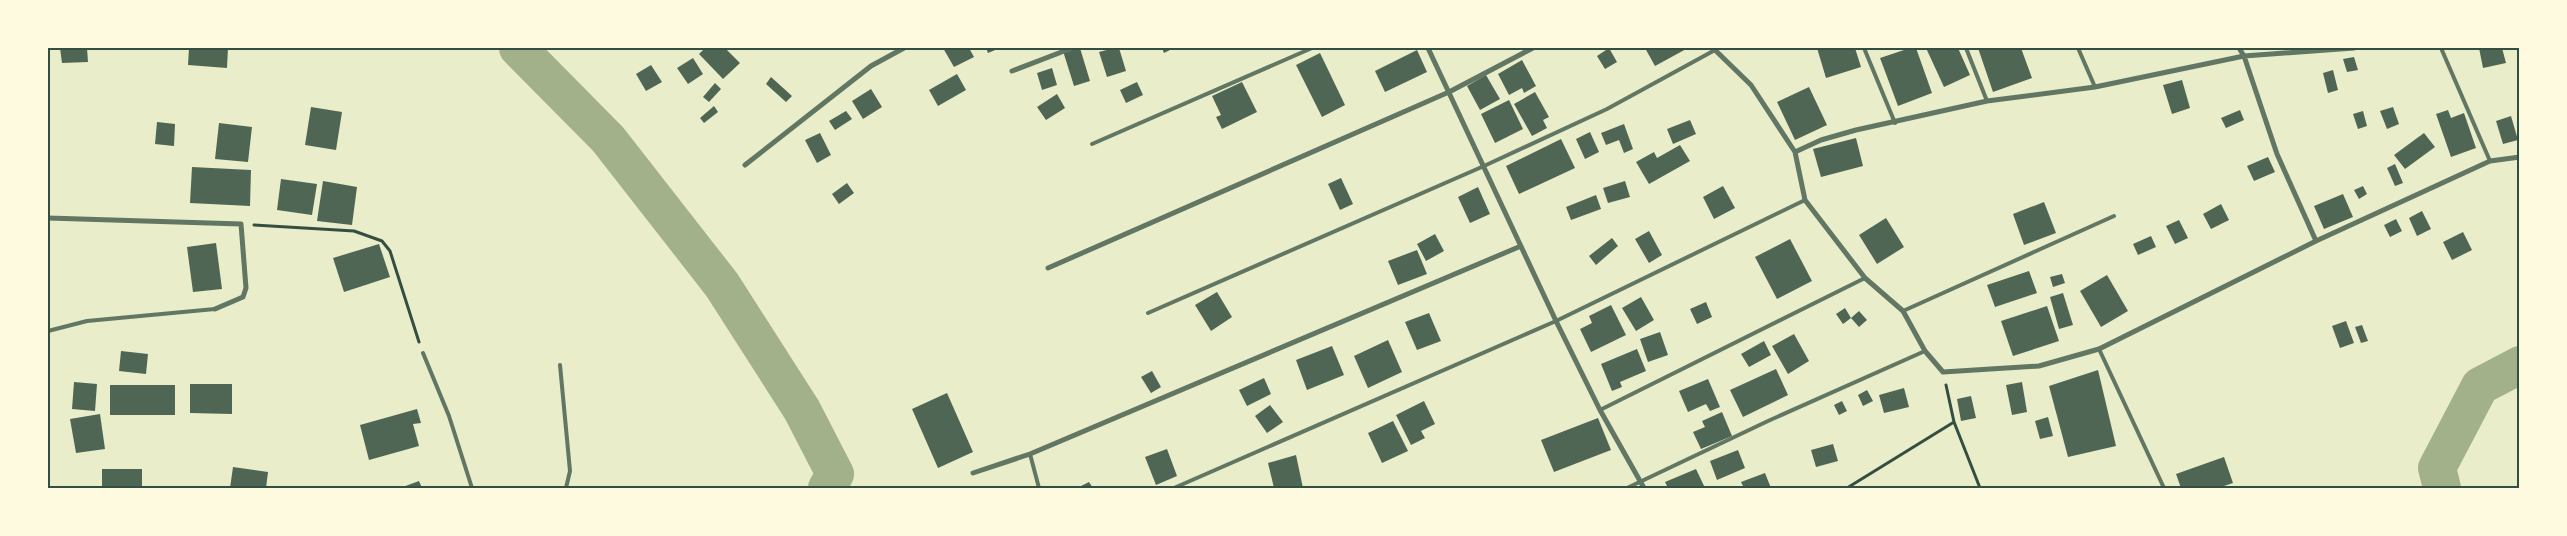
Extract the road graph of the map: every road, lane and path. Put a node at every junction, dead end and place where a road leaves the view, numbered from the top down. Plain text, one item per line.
1 (904, 48) edge
2 (1072, 48) edge
3 (1312, 48) edge
4 (1428, 48) edge
5 (1533, 48) edge
6 (1864, 48) edge
7 (1966, 48) edge
8 (2078, 48) edge
9 (2239, 48) edge
10 (2354, 48) edge
11 (2441, 48) edge
12 (1714, 49) edge
13 (2244, 56) junction
14 (1012, 71) dead end
15 (2095, 87) junction
16 (1449, 92) junction
17 (1987, 101) junction
18 (1895, 123) junction
19 (1092, 144) dead end
20 (1795, 152) junction
21 (2520, 157) edge
22 (2490, 162) junction
23 (745, 165) dead end
24 (1484, 166) junction
25 (1805, 200) junction
26 (2114, 216) dead end
27 (48, 218) edge
28 (241, 224) junction
29 (2316, 241) junction
30 (1521, 246) junction
31 (1048, 268) dead end
32 (1866, 278) junction
33 (215, 309) joint
34 (1903, 310) junction
35 (1148, 313) dead end
36 (1556, 321) junction
37 (48, 331) edge
38 (2100, 349) junction
39 (1925, 351) junction
40 (423, 353) joint
41 (560, 365) dead end
42 (1943, 372) junction
43 (1600, 410) junction
44 (1954, 422) junction
45 (1030, 454) junction
46 (973, 473) dead end
47 (1641, 482) junction
48 (472, 488) edge
49 (566, 488) edge
50 (1038, 488) edge
51 (1174, 488) edge
52 (1627, 488) edge
53 (1644, 488) edge
54 (1847, 488) edge
55 (1980, 488) edge
56 (2164, 488) edge

1 - 23 street
2 - 14 street
3 - 19 lane
4 - 16 street
5 - 16 street
6 - 18 lane
7 - 17 lane
8 - 15 lane
9 - 13 street
10 - 13 street
11 - 22 lane
12 - 20 street
12 - 24 lane
13 - 15 street
13 - 29 street
15 - 17 street
16 - 24 street
16 - 31 street
17 - 18 street
18 - 20 street
20 - 25 street
21 - 22 street
22 - 29 street
24 - 30 street
24 - 35 lane
25 - 32 street
25 - 36 lane
26 - 34 lane
27 - 28 street
28 - 33 street
28 - 40 path
29 - 38 street
30 - 36 street
30 - 45 street
32 - 34 street
32 - 43 lane
33 - 37 lane
34 - 39 street
36 - 43 street
36 - 51 lane
38 - 42 street
38 - 56 lane
39 - 42 street
39 - 47 lane
40 - 48 lane
41 - 49 lane
42 - 44 path
43 - 47 street
44 - 54 path
44 - 55 path
45 - 46 street
45 - 50 lane
47 - 52 lane
47 - 53 street

